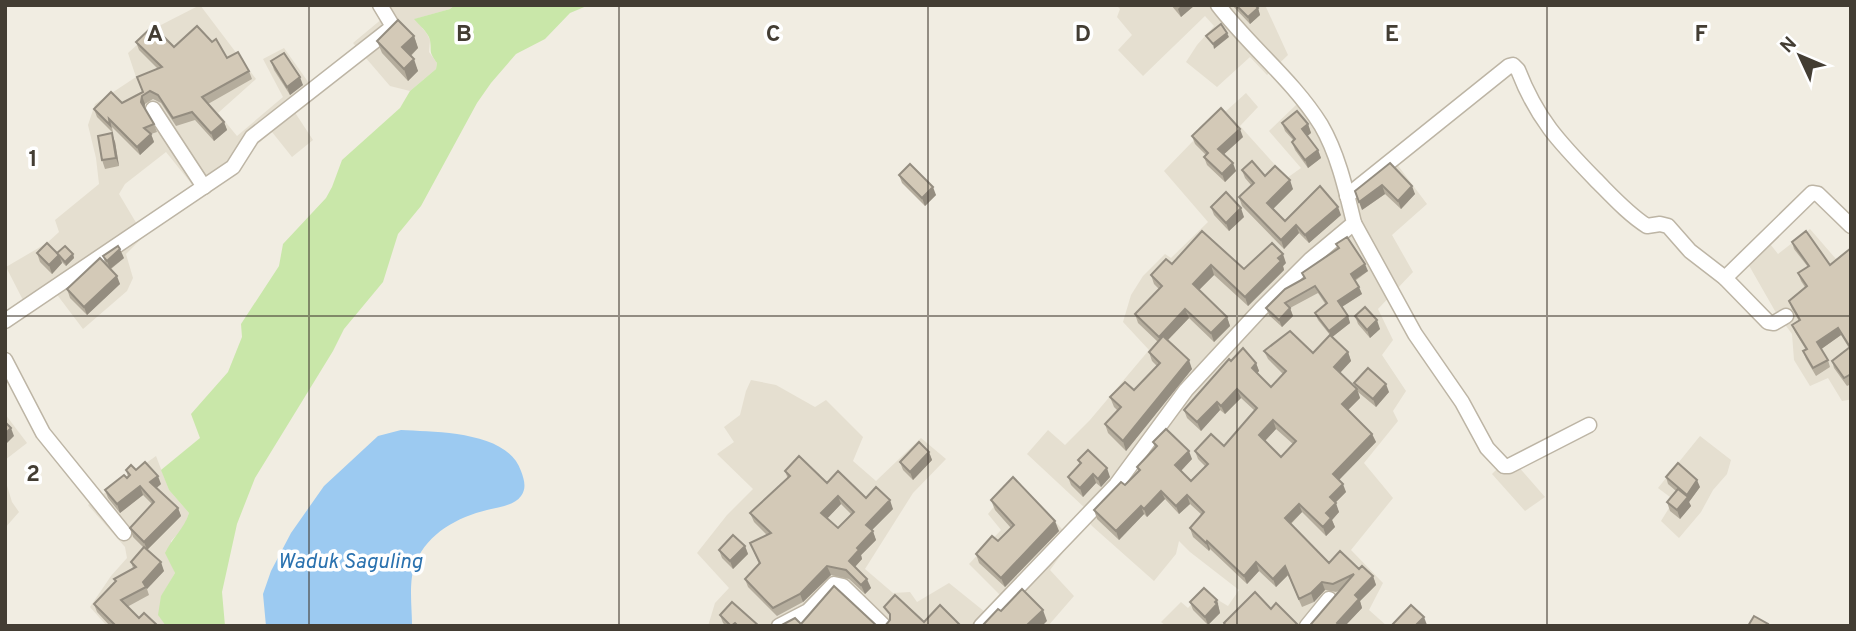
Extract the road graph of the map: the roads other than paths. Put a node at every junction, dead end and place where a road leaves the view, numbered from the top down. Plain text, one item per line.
1 (380, 5) edge
2 (1218, 5) edge
3 (153, 109) dead end
4 (204, 187) junction
5 (1347, 196) junction
6 (1354, 222) junction
7 (1851, 226) edge
8 (1725, 278) junction
9 (1786, 316) dead end
10 (5, 321) edge
11 (5, 360) edge
12 (1589, 425) dead end
13 (124, 533) dead end
14 (1329, 599) edge
15 (779, 626) edge
16 (884, 626) edge
17 (981, 626) edge
18 (1307, 626) edge

1 - 4 street
2 - 5 street
3 - 4 street
4 - 10 street
5 - 6 street
5 - 8 street
6 - 12 street
6 - 17 street
7 - 8 street
8 - 9 street
11 - 13 street
14 - 18 street
15 - 16 street

